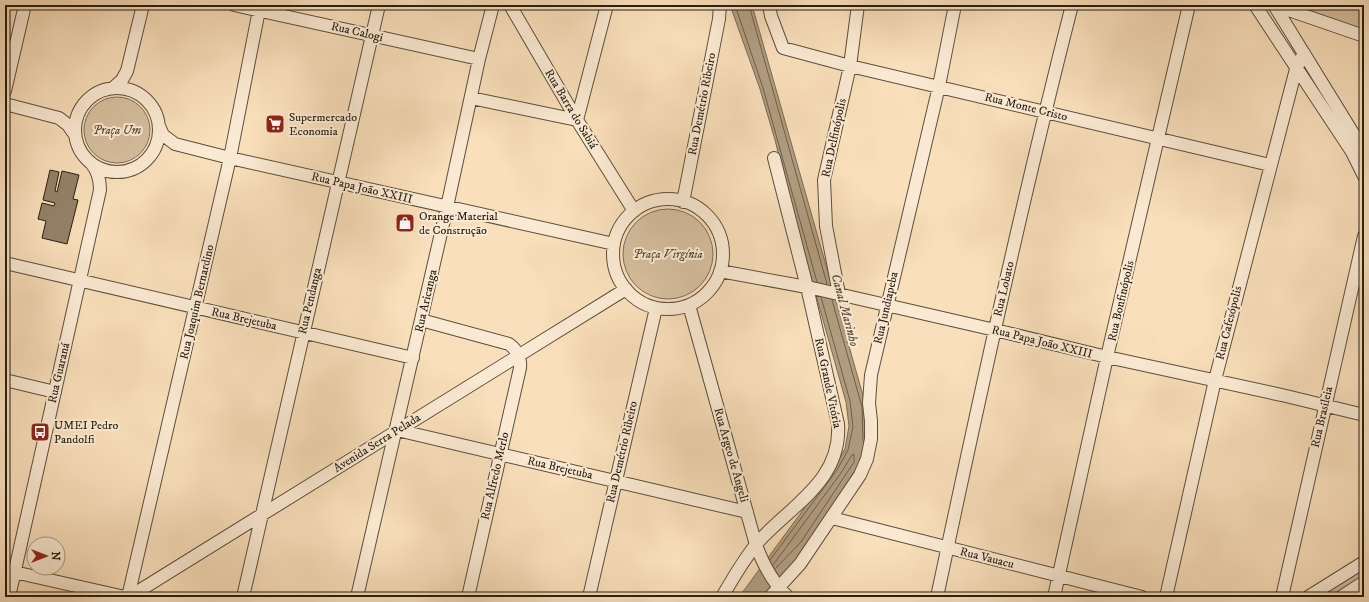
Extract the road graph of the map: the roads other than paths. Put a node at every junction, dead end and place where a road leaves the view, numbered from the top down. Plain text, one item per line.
1 (24, 5) edge
2 (143, 5) edge
3 (234, 5) edge
4 (379, 5) edge
5 (493, 5) edge
6 (510, 5) edge
7 (607, 5) edge
8 (769, 5) edge
9 (858, 5) edge
10 (956, 5) edge
11 (1072, 5) edge
12 (1189, 5) edge
13 (1255, 5) edge
14 (1274, 5) edge
15 (720, 6) edge
16 (260, 8) edge
17 (372, 36) junction
18 (1364, 36) edge
19 (1304, 52) junction
20 (479, 59) junction
21 (850, 66) junction
22 (129, 67) junction
23 (1296, 69) junction
24 (939, 86) junction
25 (112, 88) junction
26 (5, 92) edge
27 (135, 92) junction
28 (471, 98) junction
29 (5, 104) edge
30 (82, 108) junction
31 (1045, 112) junction
32 (55, 117) junction
33 (577, 120) junction
34 (159, 126) junction
35 (75, 135) junction
36 (1158, 138) junction
37 (181, 146) junction
38 (1364, 152) edge
39 (152, 153) junction
40 (230, 158) junction
41 (774, 158) dead end
42 (91, 163) junction
43 (1270, 165) junction
44 (126, 171) junction
45 (1364, 176) edge
46 (338, 182) junction
47 (99, 196) junction
48 (683, 202) junction
49 (448, 207) junction
50 (634, 211) junction
51 (1364, 236) edge
52 (614, 244) junction
53 (5, 263) edge
54 (720, 271) junction
55 (80, 281) junction
56 (809, 288) junction
57 (626, 289) junction
58 (837, 294) junction
59 (689, 305) junction
60 (886, 306) junction
61 (195, 308) junction
62 (656, 308) junction
63 (421, 320) junction
64 (995, 330) junction
65 (303, 333) junction
66 (519, 355) junction
67 (1107, 357) junction
68 (413, 358) junction
69 (5, 380) edge
70 (1215, 380) junction
71 (55, 392) junction
72 (1324, 406) junction
73 (1364, 415) edge
74 (396, 431) junction
75 (500, 454) junction
76 (616, 481) junction
77 (747, 512) junction
78 (262, 514) junction
79 (832, 518) junction
80 (756, 545) junction
81 (947, 548) junction
82 (1364, 562) edge
83 (14, 572) junction
84 (1059, 577) junction
85 (1364, 582) edge
86 (777, 586) junction
87 (9, 597) edge
88 (125, 597) edge
89 (129, 597) edge
90 (243, 597) edge
91 (357, 597) edge
92 (468, 597) edge
93 (589, 597) edge
94 (722, 597) edge
95 (770, 597) edge
96 (788, 597) edge
97 (937, 597) edge
98 (1054, 597) edge
99 (1142, 597) edge
100 (1166, 597) edge
101 (1282, 597) edge
102 (1308, 597) edge
103 (1341, 597) edge

1 - 26 street
2 - 22 street
3 - 16 street, Rua Calogi
4 - 17 street, Rua Pendanga
5 - 20 street, Rua Aricanga
6 - 33 street, Rua Barra do Sabiá
7 - 33 street
8 - 21 street, Rua Monte Cristo
9 - 21 street, Rua Delfinópolis
10 - 24 street, Rua Jundiapeba
11 - 31 street, Rua Lobato
12 - 36 street, Rua Bonfinópolis
13 - 23 street
14 - 18 street
14 - 19 street
15 - 48 street, Rua Demétrio Ribeiro
16 - 17 street, Rua Calogi
16 - 40 street, Rua Joaquim Bernardino
17 - 20 street, Rua Calogi
17 - 46 street, Rua Pendanga
19 - 23 street, Rua Cafesópolis
19 - 38 street
20 - 28 street, Rua Aricanga
21 - 24 street, Rua Monte Cristo
21 - 58 street, Rua Delfinópolis
22 - 25 street
22 - 27 street
23 - 43 street, Rua Cafesópolis
23 - 45 street
24 - 31 street, Rua Monte Cristo
24 - 60 street, Rua Jundiapeba
25 - 27 street
25 - 30 street
27 - 34 street
28 - 33 street
28 - 49 street, Rua Aricanga
29 - 32 street
30 - 32 street
30 - 35 street
31 - 36 street, Rua Monte Cristo
31 - 64 street, Rua Lobato
32 - 35 street
33 - 50 street, Rua Barra do Sabiá
34 - 37 street, Rua Papa João XXIII
34 - 39 street
35 - 42 street
36 - 43 street, Rua Monte Cristo
36 - 67 street, Rua Bonfinópolis
37 - 39 street, Rua Papa João XXIII
37 - 40 street, Rua Papa João XXIII
39 - 44 street
40 - 46 street, Rua Papa João XXIII
40 - 61 street, Rua Joaquim Bernardino
41 - 56 street, Rua Grande Vitória
42 - 44 street
42 - 47 street, Rua Guaraná
43 - 70 street, Rua Cafesópolis
44 - 47 street, Rua Guaraná
46 - 49 street, Rua Papa João XXIII
46 - 65 street, Rua Pendanga
47 - 55 street, Rua Guaraná
48 - 50 street
48 - 54 street
49 - 52 street, Rua Papa João XXIII
49 - 63 street, Rua Aricanga
50 - 52 street
51 - 72 street, Rua Brasileia
52 - 57 street
53 - 55 street, Rua Brejetuba
54 - 56 street, Rua Papa João XXIII
54 - 59 street
55 - 61 street, Rua Brejetuba
55 - 71 street, Rua Guaraná
56 - 58 street, Rua Papa João XXIII
56 - 80 street, Rua Grande Vitória
57 - 62 street
57 - 66 street, Avenida Serra Pelada
58 - 60 street, Rua Papa João XXIII
59 - 62 street
59 - 77 street, Rua Argeo de Angeli
60 - 64 street, Rua Papa João XXIII
60 - 79 street, Rua Jundiapeba
61 - 65 street, Rua Brejetuba
61 - 89 street, Rua Joaquim Bernardino
62 - 76 street, Rua Demétrio Ribeiro
63 - 66 street
63 - 68 street, Rua Aricanga
64 - 67 street, Rua Papa João XXIII
64 - 81 street, Rua Lobato
65 - 68 street, Rua Brejetuba
65 - 78 street, Rua Pendanga
66 - 74 street, Avenida Serra Pelada
66 - 75 street, Rua Alfredo Merlo
67 - 70 street, Rua Papa João XXIII
67 - 84 street, Rua Bonfinópolis
68 - 74 street, Rua Aricanga
69 - 71 street
70 - 72 street, Rua Papa João XXIII
70 - 100 street, Rua Cafesópolis
71 - 83 street, Rua Guaraná
72 - 73 street, Rua Papa João XXIII
72 - 101 street, Rua Brasileia
74 - 75 street, Rua Brejetuba
74 - 78 street, Avenida Serra Pelada
74 - 91 street, Rua Aricanga
75 - 76 street, Rua Brejetuba
75 - 92 street, Rua Alfredo Merlo
76 - 77 street, Rua Brejetuba
76 - 93 street, Rua Demétrio Ribeiro
77 - 80 street, Rua Argeo de Angeli
78 - 89 street, Avenida Serra Pelada
78 - 90 street, Rua Pendanga
79 - 81 street, Rua Vauacu
79 - 86 street, Rua Jundiapeba
80 - 86 street, Rua Argeo de Angeli
80 - 94 street, Rua Grande Vitória
81 - 84 street, Rua Vauacu
81 - 97 street, Rua Lobato
82 - 102 street
83 - 87 street, Rua Guaraná
83 - 88 street
84 - 98 street, Rua Bonfinópolis
84 - 99 street, Rua Vauacu
85 - 103 street
86 - 95 street
86 - 96 street, Rua Argeo de Angeli

